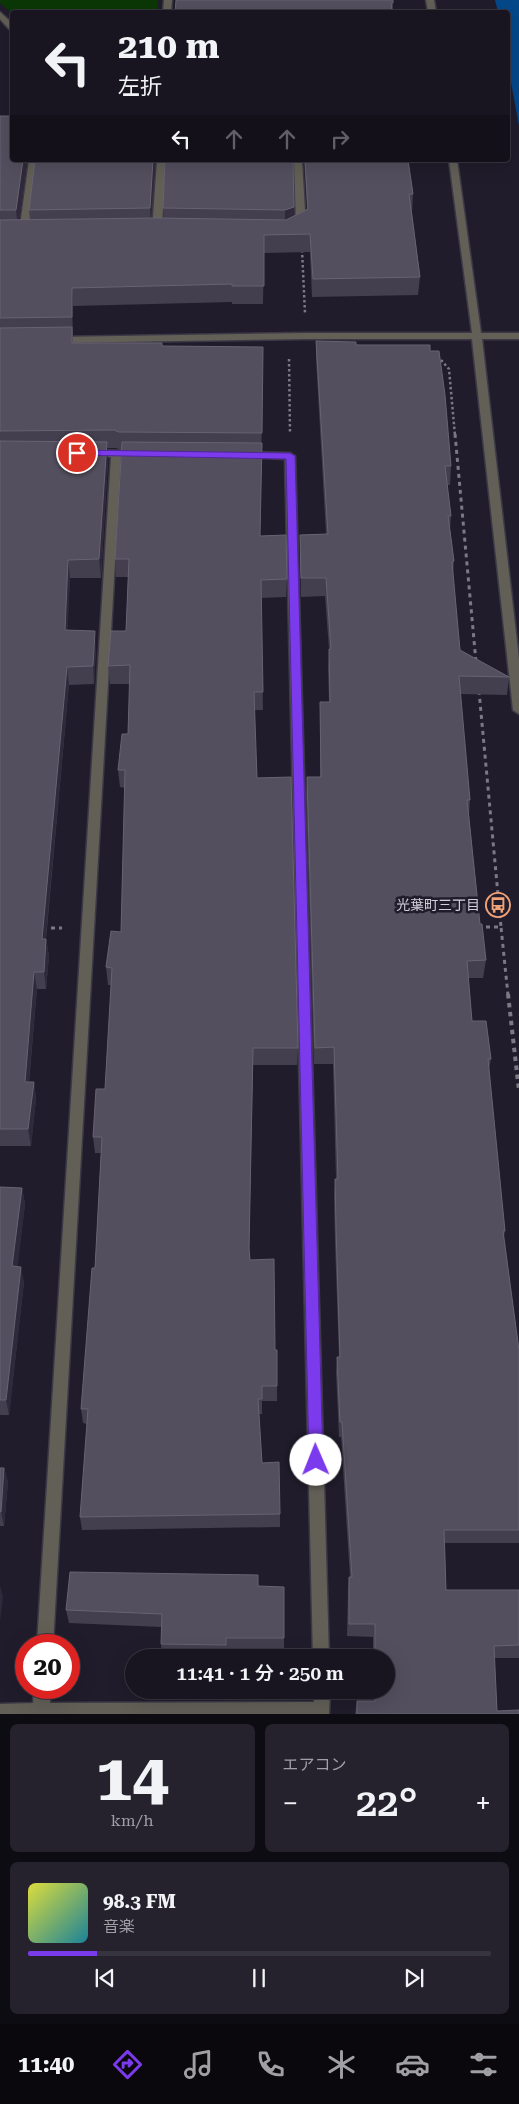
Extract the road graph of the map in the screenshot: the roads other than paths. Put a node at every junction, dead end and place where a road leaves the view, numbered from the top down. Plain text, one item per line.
1 (0, 14) edge
2 (10, 24) edge
3 (33, 162) edge
4 (161, 162) edge
5 (298, 162) edge
6 (453, 162) edge
7 (158, 231) edge
8 (24, 233) edge
9 (286, 233) edge
10 (478, 336) junction
11 (517, 336) edge
12 (49, 340) edge
13 (77, 453) edge
14 (116, 453) junction
15 (154, 454) edge
16 (232, 455) edge
17 (519, 710) edge
18 (46, 1634) edge
19 (321, 1649) edge
20 (42, 1699) edge
21 (322, 1699) edge
22 (0, 1712) edge
23 (41, 1713) junction

1 - 2 street
3 - 8 street
4 - 7 street
5 - 9 street
6 - 10 street
10 - 11 street
10 - 12 street
10 - 17 street
13 - 14 street
14 - 15 street
14 - 18 street
16 - 19 street
20 - 23 street
21 - 23 street
22 - 23 street

